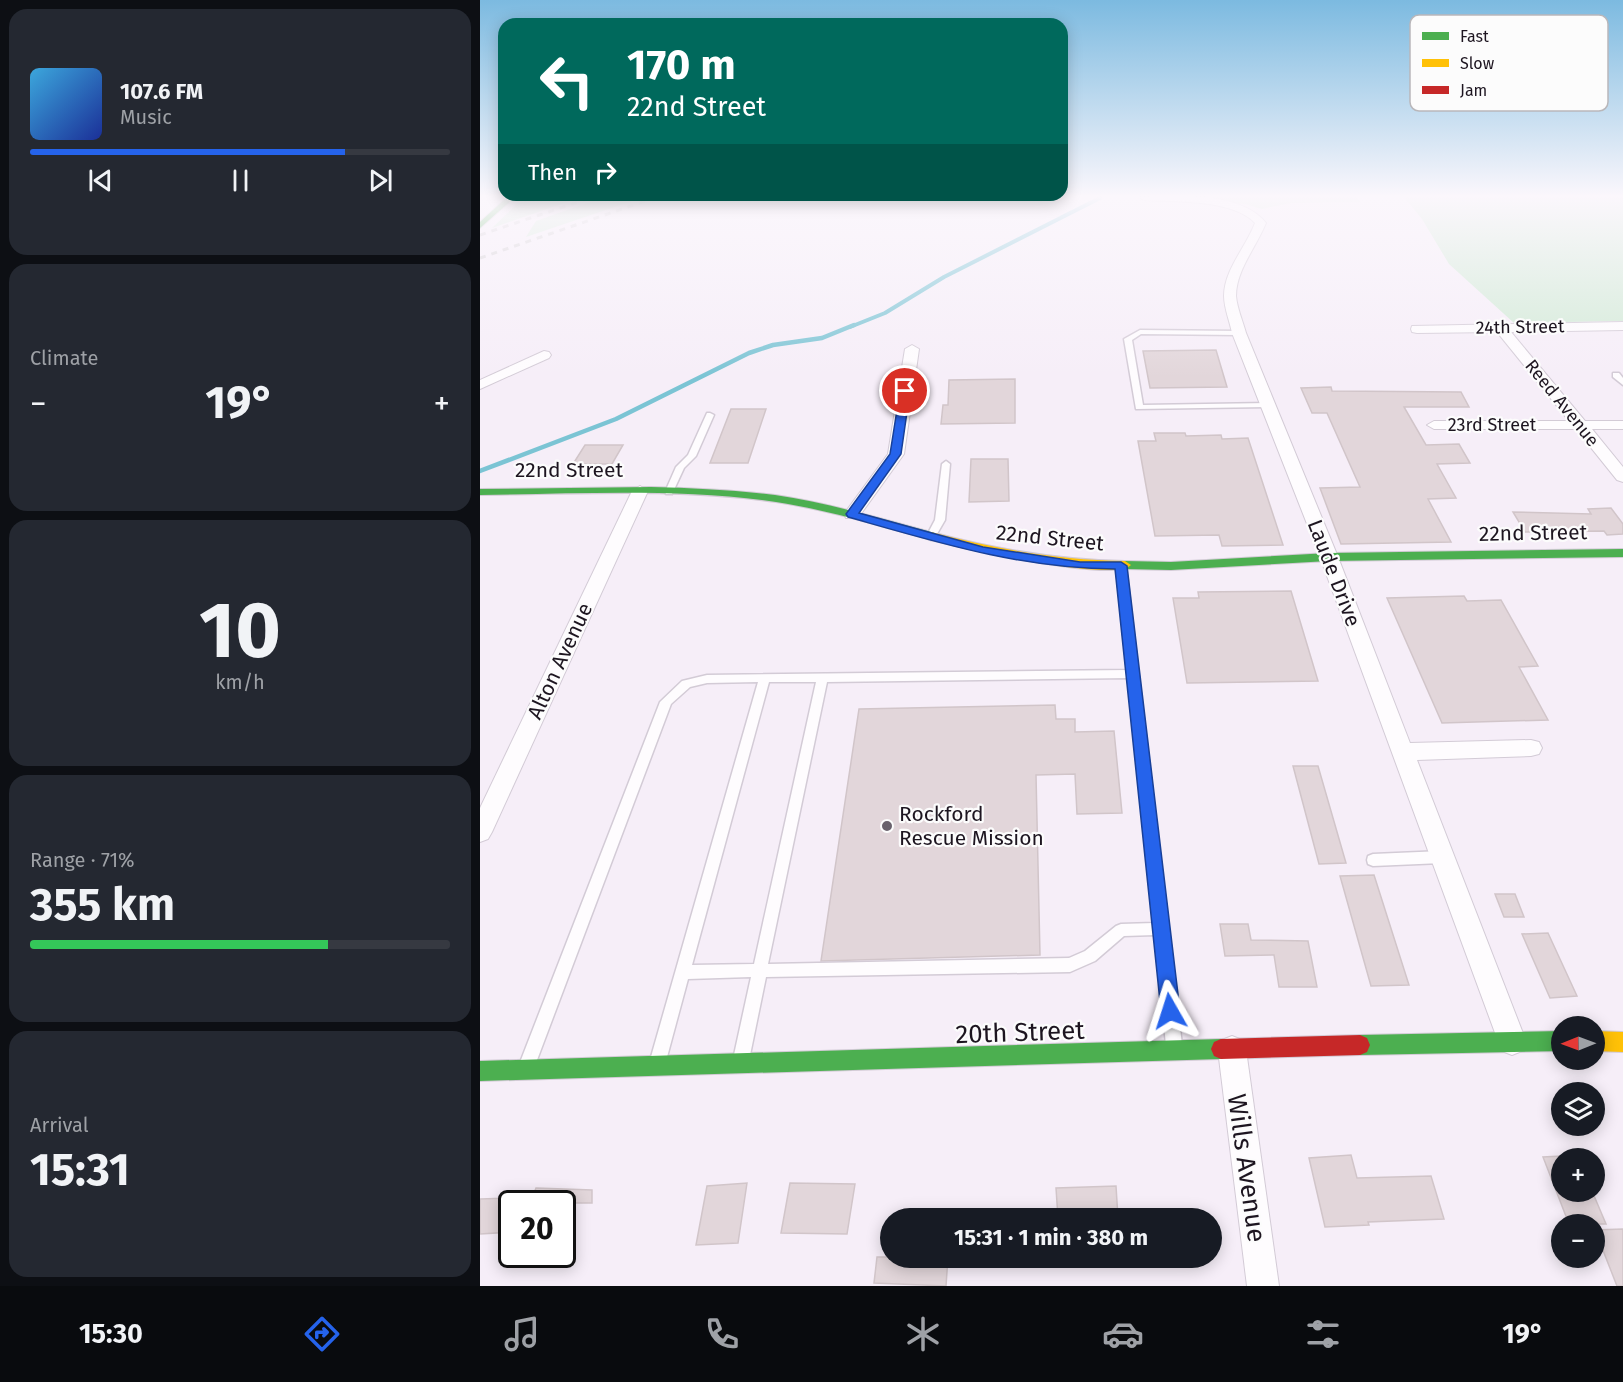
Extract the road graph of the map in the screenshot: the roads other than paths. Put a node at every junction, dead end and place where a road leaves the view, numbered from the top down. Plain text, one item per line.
1 (1243, 257) edge
2 (1623, 326) edge
3 (1501, 328) junction
4 (1417, 329) dead end
5 (1239, 333) junction
6 (912, 349) dead end
7 (544, 355) dead end
8 (1616, 375) dead end
9 (1623, 383) edge
10 (480, 385) edge
11 (1268, 405) junction
12 (710, 415) dead end
13 (1623, 424) edge
14 (1434, 425) dead end
15 (1580, 425) junction
16 (946, 464) dead end
17 (1623, 477) edge
18 (640, 491) junction
19 (480, 492) edge
20 (669, 492) junction
21 (852, 514) junction
22 (931, 537) junction
23 (1623, 553) edge
24 (1329, 557) junction
25 (1121, 566) junction
26 (1133, 674) junction
27 (822, 678) junction
28 (764, 679) junction
29 (1531, 748) dead end
30 (1402, 752) junction
31 (480, 832) edge
32 (1442, 857) junction
33 (1373, 860) dead end
34 (1161, 929) junction
35 (760, 971) junction
36 (682, 972) junction
37 (1512, 1041) junction
38 (1551, 1041) edge
39 (1605, 1041) edge
40 (1623, 1042) edge
41 (1232, 1050) junction
42 (1175, 1051) junction
43 (740, 1064) junction
44 (656, 1066) junction
45 (525, 1070) junction
46 (480, 1071) edge
47 (1263, 1286) edge

1 - 5 street, Laude Drive
2 - 3 street, 24th Street
3 - 4 street, 24th Street
3 - 15 street, Reed Avenue
5 - 11 street, Laude Drive
5 - 11 lane
6 - 21 street
7 - 10 street
8 - 9 lane
11 - 24 street, Laude Drive
12 - 20 lane
13 - 15 street, 23rd Street
14 - 15 street, 23rd Street
15 - 17 street, Reed Avenue
16 - 22 lane
18 - 19 street, 22nd Street
18 - 20 street, 22nd Street
18 - 31 street, Alton Avenue
20 - 21 street, 22nd Street
21 - 22 street, 22nd Street
22 - 25 street, 22nd Street
23 - 24 street, 22nd Street
24 - 25 street, 22nd Street
24 - 30 street, Laude Drive
25 - 26 lane
26 - 27 lane
26 - 34 lane
27 - 28 lane
27 - 35 lane
28 - 36 lane
28 - 45 lane
29 - 30 street
30 - 32 street, Laude Drive
32 - 33 lane
32 - 37 street, Laude Drive
34 - 35 lane
34 - 42 lane
35 - 36 lane
35 - 43 lane
36 - 44 lane
37 - 38 street, 20th Street
37 - 41 street, 20th Street
39 - 40 street
41 - 42 street, 20th Street
41 - 47 street, Wills Avenue
42 - 43 street, 20th Street
43 - 44 street, 20th Street
44 - 45 street, 20th Street
45 - 46 street, 20th Street

